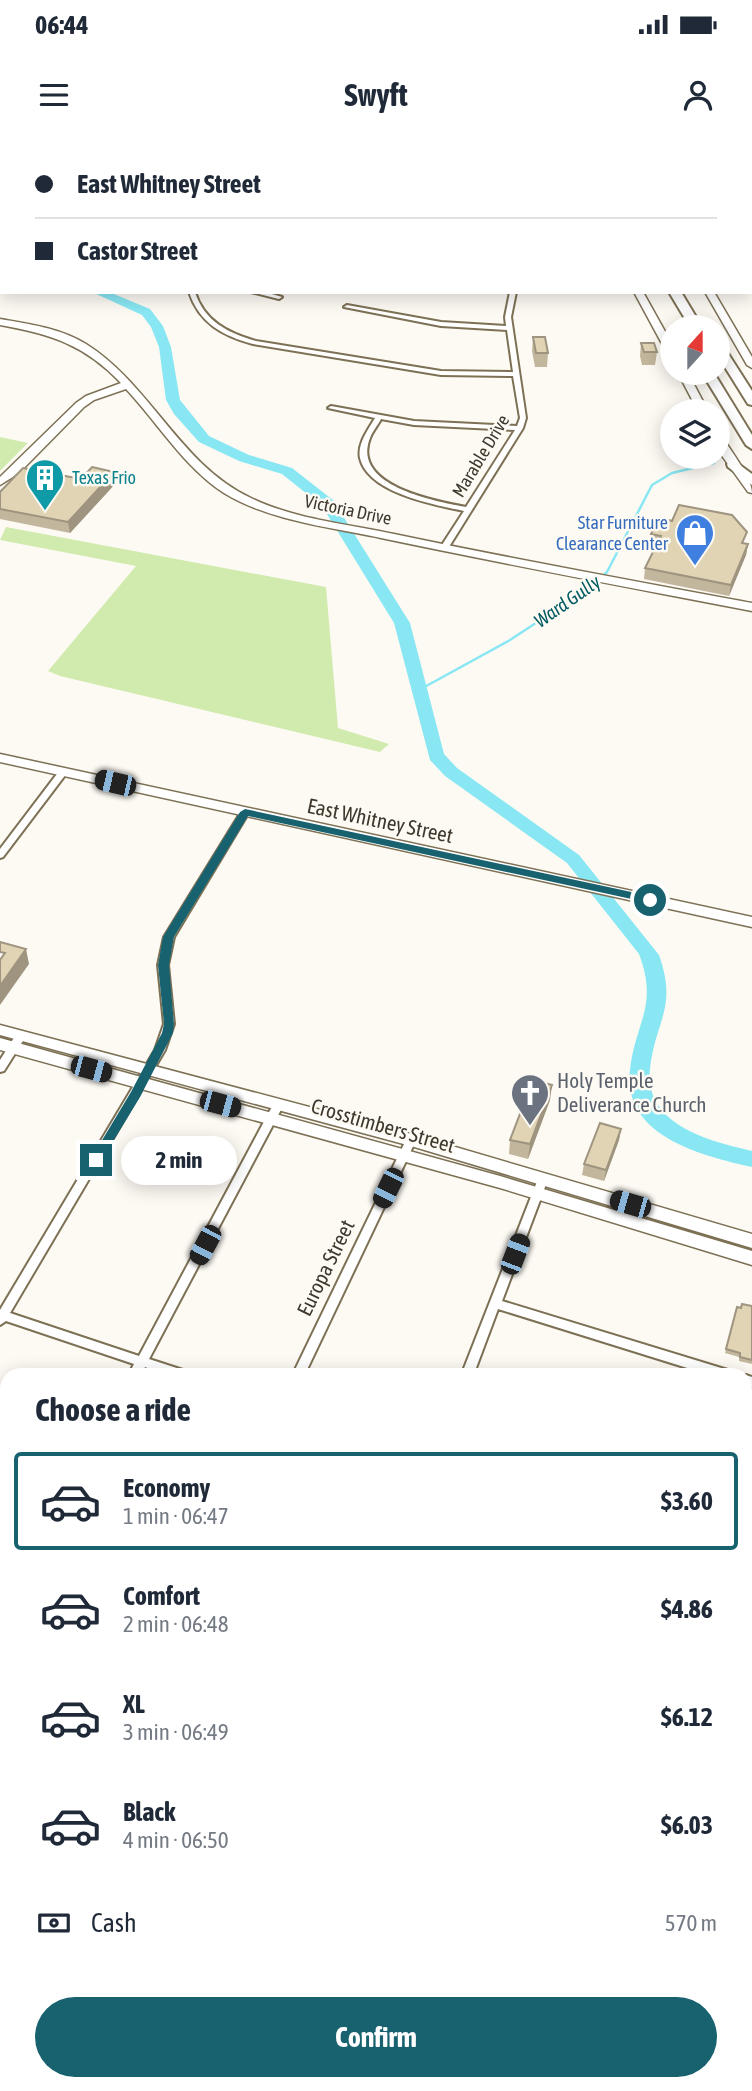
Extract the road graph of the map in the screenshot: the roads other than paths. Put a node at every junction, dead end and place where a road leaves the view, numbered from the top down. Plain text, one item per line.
1 (193, 294) edge
2 (264, 294) edge
3 (512, 294) edge
4 (639, 294) edge
5 (663, 294) edge
6 (677, 294) edge
7 (686, 294) edge
8 (710, 294) edge
9 (279, 297) dead end
10 (347, 307) dead end
11 (675, 315) edge
12 (689, 315) edge
13 (699, 315) edge
14 (0, 322) edge
15 (510, 328) junction
16 (660, 331) edge
17 (752, 365) edge
18 (730, 366) edge
19 (517, 374) junction
20 (730, 383) edge
21 (715, 385) edge
22 (126, 386) junction
23 (752, 401) edge
24 (331, 408) dead end
25 (379, 417) junction
26 (752, 420) edge
27 (520, 428) junction
28 (752, 445) edge
29 (730, 459) edge
30 (733, 464) junction
31 (752, 481) edge
32 (0, 482) edge
33 (752, 490) edge
34 (468, 510) junction
35 (444, 548) junction
36 (752, 607) edge
37 (0, 758) edge
38 (63, 772) junction
39 (245, 812) junction
40 (0, 855) edge
41 (752, 922) edge
42 (0, 1030) edge
43 (12, 1043) edge
44 (0, 1068) edge
45 (145, 1077) junction
46 (276, 1111) junction
47 (411, 1140) junction
48 (403, 1155) junction
49 (540, 1187) junction
50 (650, 1218) junction
51 (752, 1241) edge
52 (752, 1258) edge
53 (495, 1304) junction
54 (1, 1317) edge
55 (142, 1361) junction
56 (138, 1368) edge
57 (163, 1368) edge
58 (302, 1368) edge
59 (470, 1368) edge
60 (705, 1368) edge

1 - 19 street
2 - 9 street
3 - 15 street, Marable Drive
4 - 16 street
5 - 11 highway
6 - 12 highway
7 - 13 highway
8 - 17 street
10 - 15 street
14 - 22 street, Victoria Drive
15 - 19 street, Marable Drive
18 - 23 highway
19 - 27 street, Marable Drive
20 - 26 highway
21 - 28 highway
22 - 32 street
22 - 35 street, Victoria Drive
24 - 25 street
25 - 27 street
25 - 34 street
27 - 34 street, Marable Drive
29 - 30 street
30 - 31 highway
30 - 33 street
34 - 35 street, Marable Drive
35 - 36 street, Victoria Drive
37 - 38 street, East Whitney Street
38 - 39 street, East Whitney Street
38 - 40 street
39 - 41 street, East Whitney Street
39 - 45 street
42 - 43 street, Crosstimbers Street
43 - 44 street
43 - 45 street, Crosstimbers Street
45 - 46 street, Crosstimbers Street
45 - 54 street
46 - 47 street, Crosstimbers Street
46 - 48 street, Crosstimbers Street
46 - 55 street
47 - 48 street, Europa Street
47 - 49 street, Crosstimbers Street
48 - 49 street, Crosstimbers Street
48 - 58 street, Europa Street
49 - 50 street, Crosstimbers Street
49 - 53 street
50 - 51 street, Crosstimbers Street
50 - 52 street, Crosstimbers Street
53 - 59 street
53 - 60 street
54 - 55 street
55 - 56 street
55 - 57 street

